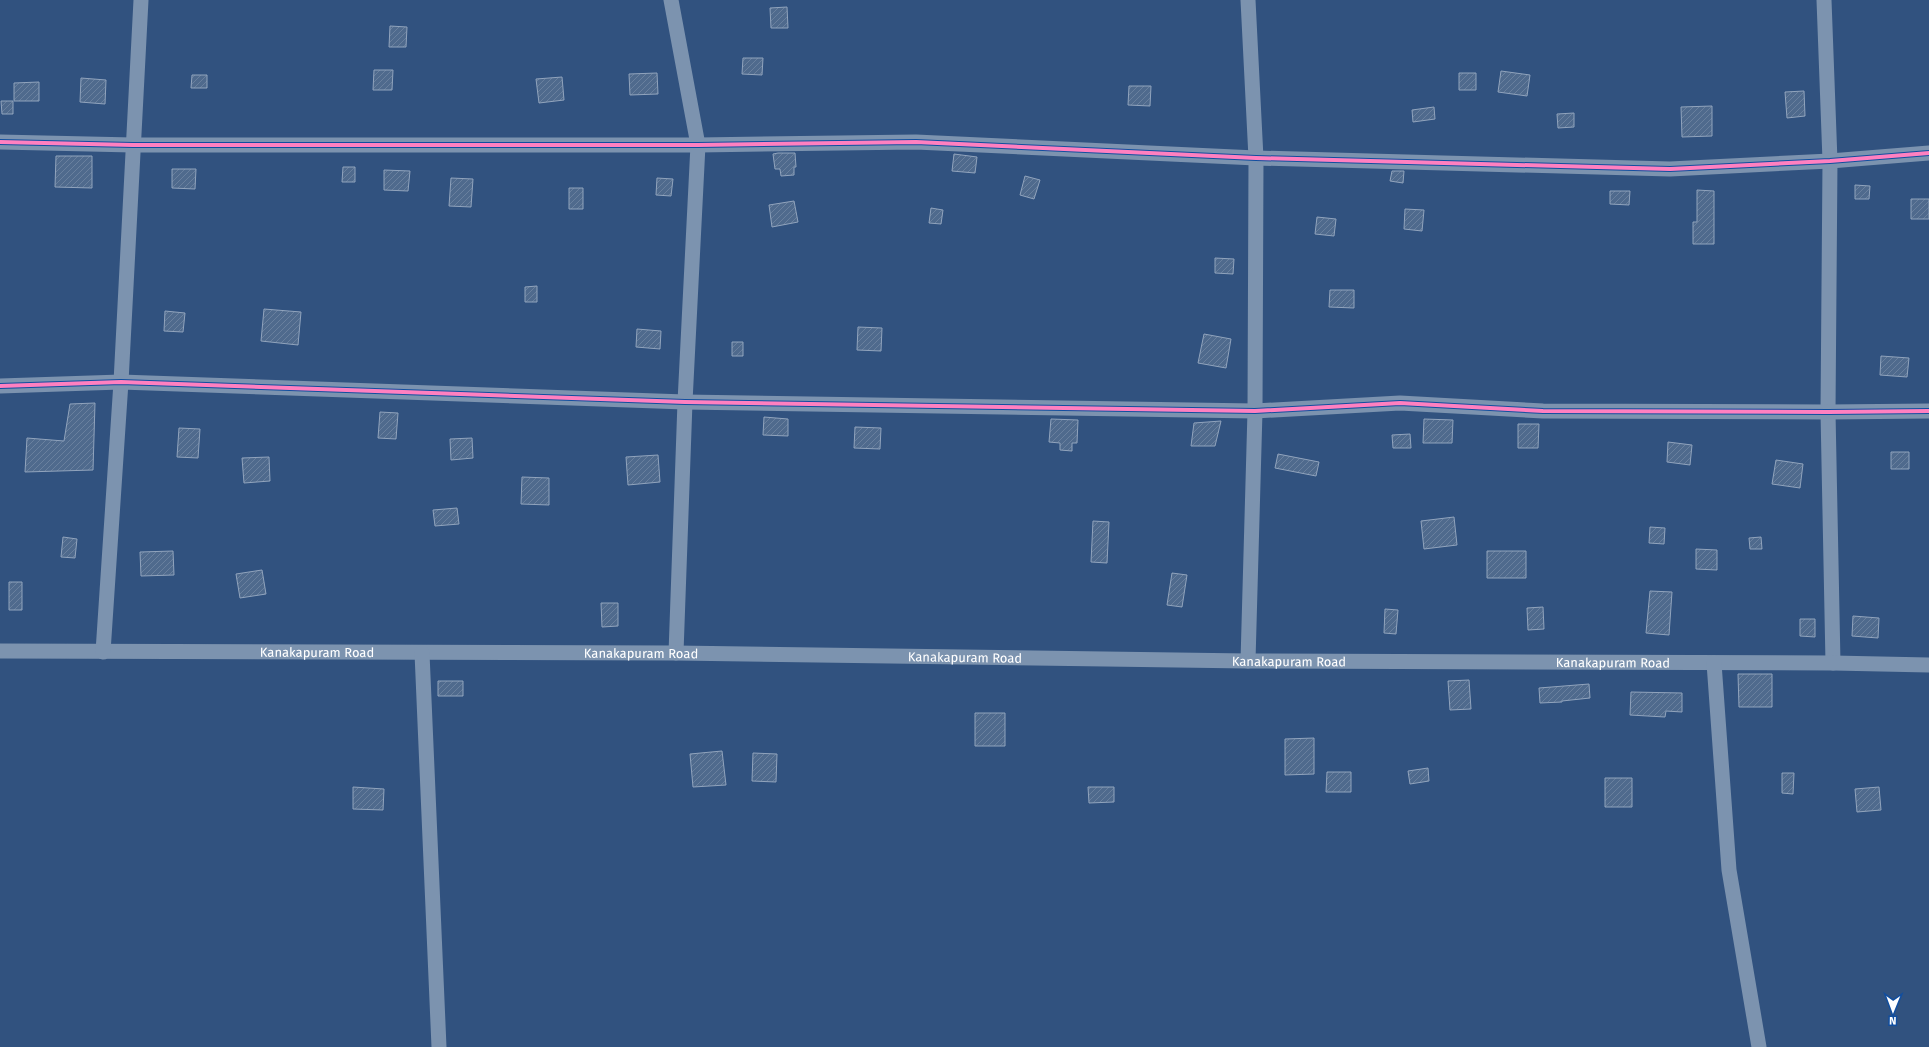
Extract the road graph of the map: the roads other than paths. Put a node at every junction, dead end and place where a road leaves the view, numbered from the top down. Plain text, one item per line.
1 (141, 0) edge
2 (671, 0) edge
3 (1248, 0) edge
4 (1824, 0) edge
5 (0, 142) edge
6 (133, 145) junction
7 (698, 145) junction
8 (1929, 153) edge
9 (1256, 158) junction
10 (1830, 162) junction
11 (121, 382) junction
12 (0, 386) edge
13 (685, 402) junction
14 (1929, 410) edge
15 (1255, 411) junction
16 (1828, 412) junction
17 (0, 651) edge
18 (103, 652) junction
19 (422, 653) junction
20 (676, 653) junction
21 (1248, 661) junction
22 (1714, 663) junction
23 (1833, 663) junction
24 (1929, 665) edge
25 (439, 1047) edge
26 (1759, 1047) edge

1 - 6 street
2 - 7 street
3 - 9 street
4 - 10 street
5 - 6 street
6 - 7 street
6 - 11 street
7 - 9 street
7 - 13 street
8 - 10 street
9 - 10 street
9 - 15 street
10 - 16 street
11 - 12 street
11 - 13 street
11 - 18 street
13 - 15 street
13 - 20 street
14 - 16 street
15 - 16 street
15 - 21 street
16 - 23 street
17 - 18 street, Kanakapuram Road
18 - 19 street, Kanakapuram Road
19 - 20 street, Kanakapuram Road
19 - 25 street
20 - 21 street, Kanakapuram Road
21 - 22 street, Kanakapuram Road
22 - 23 street, Kanakapuram Road
22 - 26 street
23 - 24 street, Kanakapuram Road

